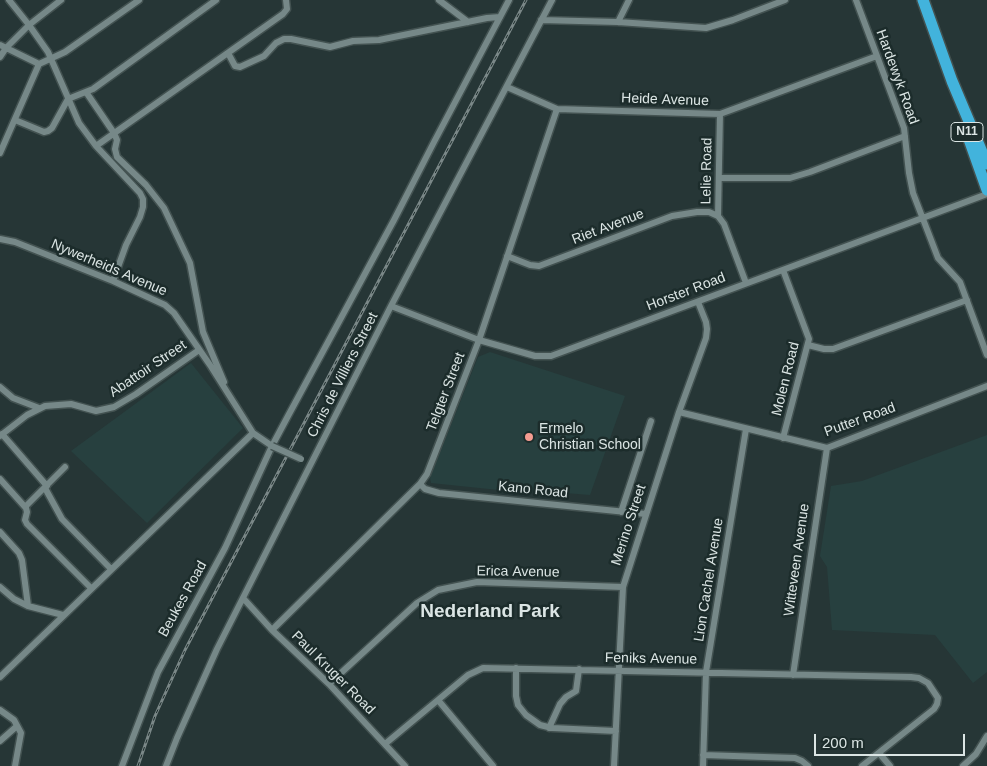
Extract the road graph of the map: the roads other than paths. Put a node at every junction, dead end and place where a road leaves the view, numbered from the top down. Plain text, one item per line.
1 (9, 0) edge
2 (61, 0) edge
3 (139, 0) edge
4 (216, 0) edge
5 (286, 0) edge
6 (439, 0) edge
7 (510, 0) edge
8 (552, 0) edge
9 (629, 0) edge
10 (785, 0) edge
11 (856, 0) edge
12 (923, 0) edge
13 (500, 17) junction
14 (541, 20) junction
15 (468, 22) junction
16 (618, 22) junction
17 (30, 25) junction
18 (3, 47) edge
19 (228, 53) junction
20 (877, 56) junction
21 (0, 57) edge
22 (51, 58) junction
23 (40, 64) junction
24 (952, 81) junction
25 (507, 87) junction
26 (86, 92) junction
27 (67, 97) junction
28 (557, 109) junction
29 (720, 114) junction
30 (15, 120) junction
31 (114, 133) junction
32 (905, 136) junction
33 (96, 146) junction
34 (0, 152) edge
35 (987, 164) edge
36 (720, 178) junction
37 (987, 190) edge
38 (987, 194) edge
39 (718, 216) junction
40 (924, 219) junction
41 (0, 239) edge
42 (507, 256) junction
43 (783, 270) junction
44 (113, 281) junction
45 (746, 283) junction
46 (967, 300) junction
47 (698, 302) junction
48 (391, 306) junction
49 (479, 340) junction
50 (808, 345) junction
51 (200, 350) junction
52 (987, 355) edge
53 (987, 386) edge
54 (0, 387) edge
55 (226, 391) junction
56 (39, 408) junction
57 (679, 412) junction
58 (651, 421) dead end
59 (746, 428) junction
60 (253, 433) junction
61 (1, 435) edge
62 (783, 438) junction
63 (272, 446) junction
64 (827, 448) junction
65 (311, 465) junction
66 (65, 467) dead end
67 (0, 479) edge
68 (420, 484) junction
69 (46, 487) junction
70 (25, 507) junction
71 (621, 512) junction
72 (646, 514) junction
73 (0, 532) edge
74 (111, 568) junction
75 (0, 587) edge
76 (623, 587) junction
77 (92, 588) junction
78 (242, 598) junction
79 (28, 606) junction
80 (63, 615) junction
81 (272, 630) junction
82 (516, 668) junction
83 (579, 670) junction
84 (618, 670) junction
85 (706, 672) junction
86 (793, 675) junction
87 (0, 677) edge
88 (329, 684) junction
89 (438, 700) junction
90 (0, 710) edge
91 (17, 726) junction
92 (549, 728) junction
93 (616, 731) junction
94 (987, 736) edge
95 (0, 741) edge
96 (385, 744) junction
97 (879, 752) junction
98 (703, 755) junction
99 (15, 766) edge
100 (122, 766) edge
101 (166, 766) edge
102 (405, 766) edge
103 (493, 766) edge
104 (614, 766) edge
105 (703, 766) edge
106 (808, 766) edge
107 (862, 766) edge
108 (890, 766) edge
109 (963, 766) edge

1 - 17 street
2 - 17 street
3 - 22 street
4 - 26 street
5 - 19 street
6 - 15 street
7 - 13 street, Beukes Road
8 - 14 street, Chris de Villiers Street
9 - 16 street
10 - 16 street
11 - 20 street, Hardewyk Road
12 - 24 highway, N11
13 - 15 street
13 - 63 street, Beukes Road
14 - 16 street
14 - 25 street, Chris de Villiers Street
15 - 19 street
17 - 18 street
17 - 22 street
18 - 21 street
18 - 23 street
19 - 31 street
20 - 29 street, Heide Avenue
20 - 32 street, Hardewyk Road
22 - 23 street
22 - 27 street
23 - 30 street
24 - 35 highway, N11
24 - 37 highway, N11
25 - 28 street, Heide Avenue
25 - 48 street, Chris de Villiers Street
26 - 27 street
26 - 31 street
27 - 30 street
27 - 33 street
28 - 29 street, Heide Avenue
28 - 42 street, Telgter Street
29 - 36 street, Lelie Road
30 - 34 street
31 - 33 street
31 - 55 street
32 - 36 street
32 - 40 street, Hardewyk Road
33 - 44 street
36 - 39 street, Lelie Road
38 - 40 street, Horster Road
39 - 42 street, Riet Avenue
39 - 45 street, Lelie Road
40 - 43 street, Horster Road
40 - 46 street, Hardewyk Road
41 - 44 street, Nywerheids Avenue
42 - 49 street, Telgter Street
43 - 45 street, Horster Road
43 - 50 street, Molen Road
44 - 51 street, Nywerheids Avenue
45 - 47 street, Horster Road
46 - 50 street
46 - 52 street, Hardewyk Road
47 - 49 street, Horster Road
47 - 57 street, Merino Street
48 - 49 street, Horster Road
48 - 65 street, Chris de Villiers Street
49 - 68 street, Telgter Street
50 - 62 street, Molen Road
51 - 55 street, Nywerheids Avenue
51 - 56 street, Abattoir Street
53 - 64 street, Putter Road
54 - 56 street
55 - 60 street
56 - 61 street, Abattoir Street
57 - 59 street, Putter Road
57 - 72 street, Merino Street
58 - 71 street
59 - 62 street, Putter Road
59 - 85 street, Lion Cachel Avenue
60 - 63 street
60 - 74 street
61 - 69 street
62 - 64 street, Putter Road
63 - 65 street, bridge
63 - 100 street, Beukes Road
64 - 86 street, Witteveen Avenue
65 - 78 street, Chris de Villiers Street
66 - 69 street
67 - 70 street
68 - 71 street, Kano Road
68 - 81 street, Telgter Street
69 - 70 street
69 - 74 street
70 - 77 street
71 - 72 street, Kano Road
72 - 76 street, Merino Street
73 - 79 street
74 - 77 street
75 - 79 street
76 - 84 street, Merino Street
76 - 88 street, Erica Avenue
77 - 80 street
78 - 81 street, Paul Kruger Road
78 - 101 street, Chris de Villiers Street
79 - 80 street
80 - 87 street
81 - 88 street, Paul Kruger Road
82 - 83 street, Feniks Avenue
82 - 89 street, Feniks Avenue
82 - 92 street
83 - 84 street, Feniks Avenue
83 - 92 street
84 - 85 street, Feniks Avenue
84 - 93 street, Merino Street
85 - 86 street, Feniks Avenue
85 - 98 street, Lion Cachel Avenue
86 - 97 street, Feniks Avenue
88 - 96 street, Paul Kruger Road
89 - 96 street, Feniks Avenue
89 - 103 street
90 - 91 street
91 - 95 street
91 - 99 street
92 - 93 street
93 - 104 street, Merino Street
94 - 109 street
96 - 102 street, Paul Kruger Road
97 - 107 street
97 - 108 street
98 - 105 street, Lion Cachel Avenue
98 - 106 street

